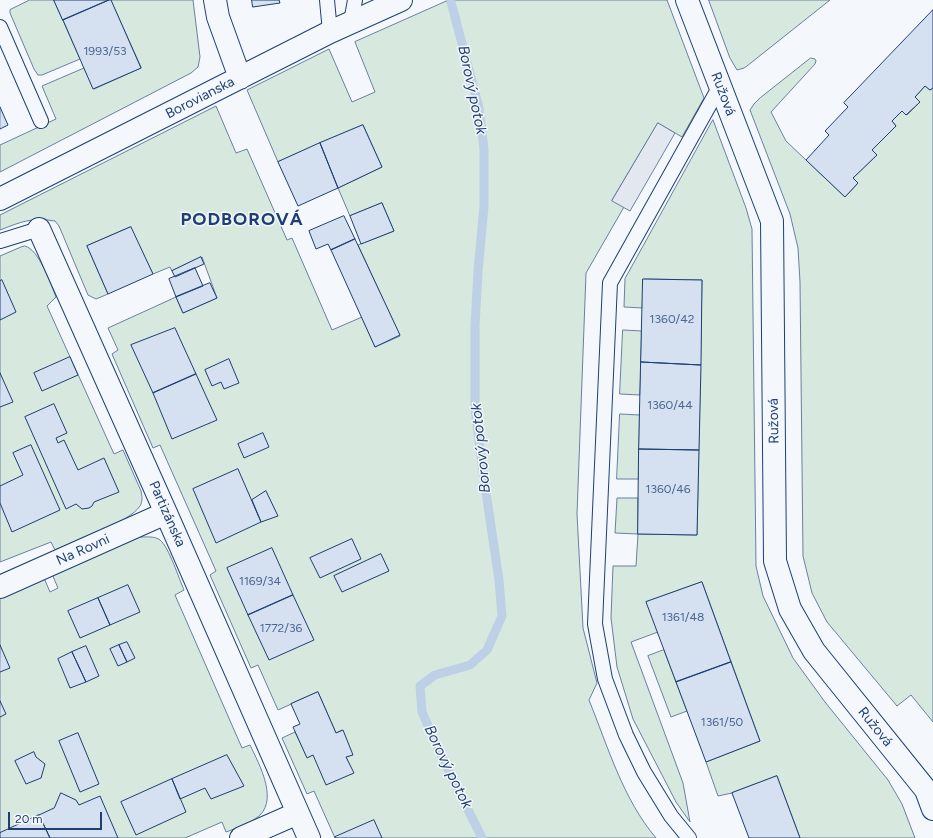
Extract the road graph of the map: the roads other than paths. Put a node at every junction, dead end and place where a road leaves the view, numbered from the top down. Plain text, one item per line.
1 (215, 0) edge
2 (327, 0) edge
3 (355, 0) edge
4 (401, 0) edge
5 (687, 0) edge
6 (351, 22) junction
7 (0, 27) edge
8 (330, 32) junction
9 (240, 78) junction
10 (720, 86) junction
11 (41, 121) dead end
12 (0, 200) edge
13 (39, 229) joint
14 (0, 241) edge
15 (166, 513) junction
16 (0, 587) edge
17 (933, 809) edge
18 (298, 813) junction
19 (241, 838) edge
20 (309, 838) edge
21 (689, 838) edge

1 - 9 street
2 - 8 lane
3 - 6 lane
4 - 6 street, Borovianska
5 - 10 street, Ružová
6 - 8 street, Borovianska
7 - 11 lane
8 - 9 street, Borovianska
9 - 12 street, Borovianska
10 - 17 street, Ružová
10 - 21 lane
13 - 14 lane, Partizánska
13 - 15 street, Partizánska
15 - 16 street, Na Rovni
15 - 18 street, Partizánska
18 - 19 street
18 - 20 street, Partizánska

